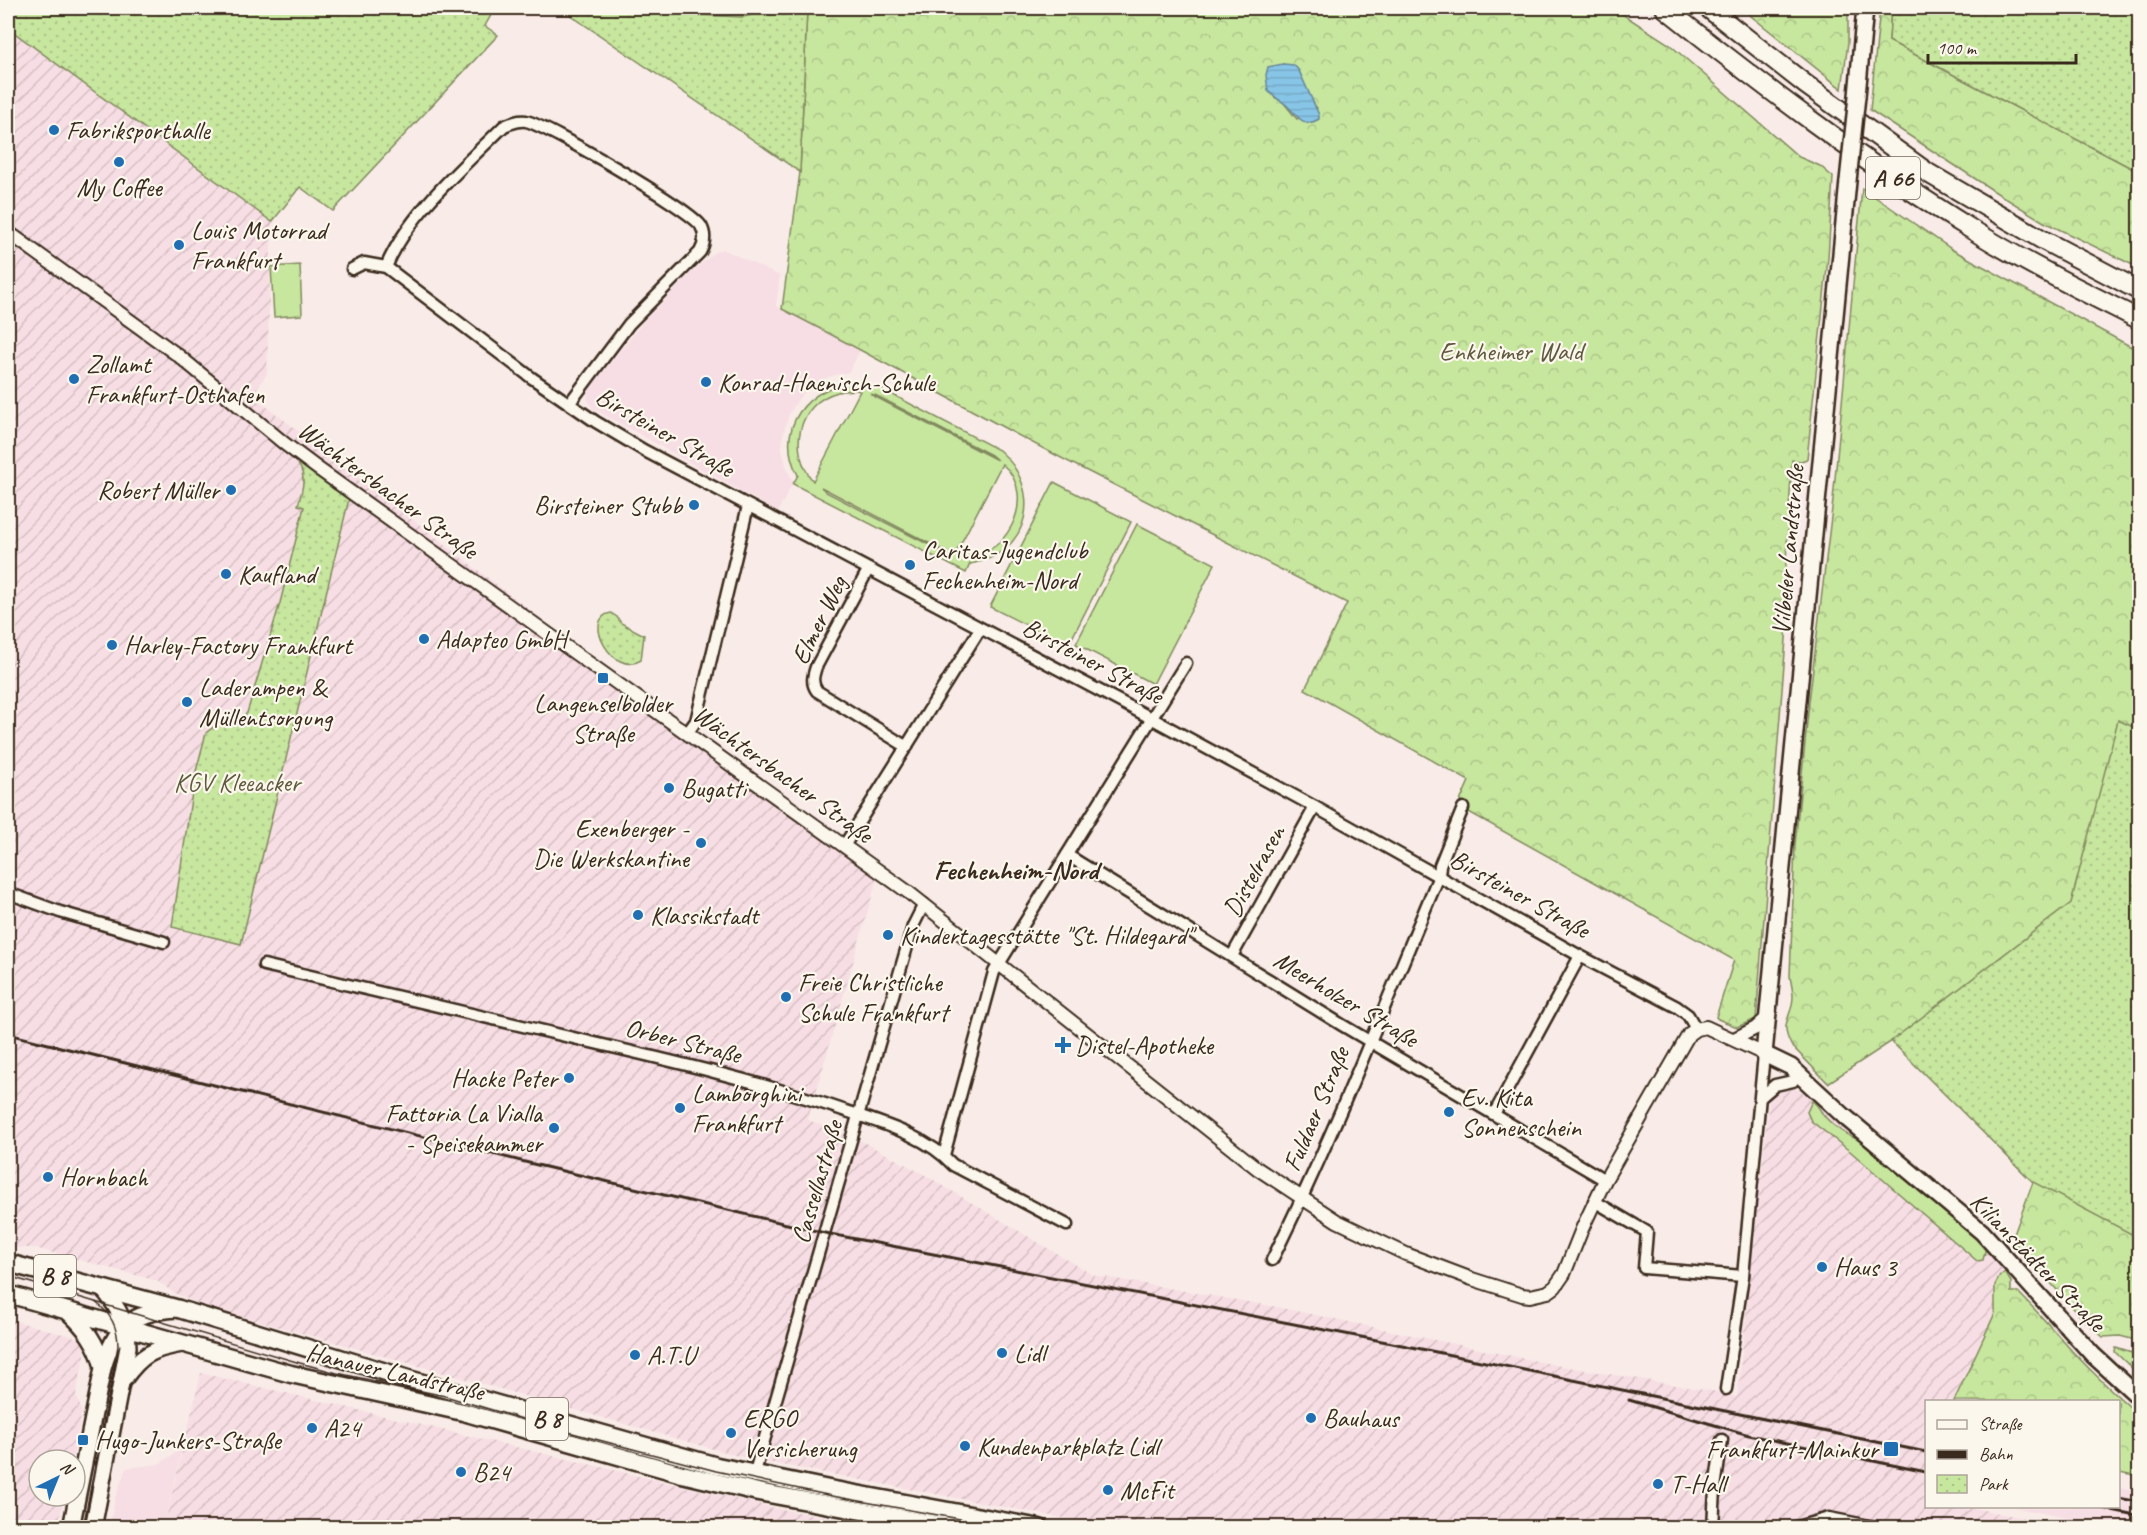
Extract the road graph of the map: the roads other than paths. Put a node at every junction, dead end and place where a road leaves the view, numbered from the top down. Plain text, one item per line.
1 (1665, 8) edge
2 (1708, 8) edge
3 (1865, 8) edge
4 (8, 232) edge
5 (386, 267) junction
6 (352, 269) dead end
7 (2139, 291) edge
8 (2139, 320) edge
9 (570, 404) junction
10 (748, 506) junction
11 (868, 570) junction
12 (980, 628) junction
13 (1186, 663) dead end
14 (1151, 718) junction
15 (688, 732) junction
16 (907, 747) junction
17 (1315, 807) junction
18 (1463, 808) dead end
19 (844, 846) junction
20 (1067, 855) junction
21 (1439, 876) junction
22 (8, 893) edge
23 (924, 904) junction
24 (164, 942) dead end
25 (1232, 956) junction
26 (1580, 956) junction
27 (999, 963) junction
28 (264, 965) dead end
29 (1768, 1017) junction
30 (1696, 1029) junction
31 (1370, 1040) junction
32 (1734, 1040) junction
33 (1764, 1054) junction
34 (1792, 1074) junction
35 (1761, 1097) junction
36 (1494, 1114) junction
37 (859, 1115) junction
38 (944, 1155) junction
39 (1605, 1180) junction
40 (1302, 1199) junction
41 (1594, 1200) junction
42 (1067, 1225) dead end
43 (1272, 1260) dead end
44 (8, 1263) edge
45 (1743, 1276) junction
46 (102, 1288) junction
47 (8, 1294) edge
48 (179, 1309) junction
49 (67, 1311) junction
50 (125, 1327) junction
51 (182, 1344) junction
52 (103, 1368) junction
53 (122, 1382) junction
54 (1726, 1389) dead end
55 (2139, 1398) edge
56 (1722, 1440) dead end
57 (755, 1474) junction
58 (772, 1494) junction
59 (71, 1527) edge
60 (93, 1527) edge
61 (954, 1527) edge
62 (1040, 1527) edge
63 (1713, 1527) edge
64 (1793, 1527) edge
65 (1880, 1527) edge

1 - 8 highway, A 66
2 - 7 highway, A 66
3 - 29 main road, Vilbeler Landstraße, bridge
4 - 15 street, Wächtersbacher Straße
5 - 6 street
5 - 9 street, Birsteiner Straße
5 - 9 street
9 - 10 street, Birsteiner Straße
10 - 11 street, Birsteiner Straße
10 - 15 street
11 - 12 street, Birsteiner Straße
11 - 16 street, Elmer Weg
12 - 14 street, Birsteiner Straße
12 - 16 street
13 - 14 street
14 - 17 street, Birsteiner Straße
14 - 20 street
15 - 19 street, Wächtersbacher Straße
16 - 19 street
17 - 21 street, Birsteiner Straße
17 - 25 street, Distelrasen
18 - 21 street, Fuldaer Straße
19 - 23 street, Wächtersbacher Straße
20 - 25 street, Meerholzer Straße
20 - 27 street
21 - 26 street, Birsteiner Straße
21 - 31 street, Fuldaer Straße
22 - 24 street
23 - 27 street, Wächtersbacher Straße
23 - 37 street, Cassellastraße
25 - 31 street, Meerholzer Straße
26 - 30 street, Birsteiner Straße
26 - 36 street
27 - 38 street
27 - 40 street, Wächtersbacher Straße
28 - 37 street, Orber Straße
29 - 32 street
29 - 33 main road, Vilbeler Landstraße
29 - 34 main road
30 - 32 street
30 - 39 street
31 - 36 street, Meerholzer Straße
31 - 40 street, Fuldaer Straße
32 - 33 street
33 - 34 main road
33 - 35 street, Vilbeler Landstraße
34 - 35 street
34 - 55 main road, Kilianstädter Straße
35 - 45 street, Vilbeler Landstraße
36 - 39 street, Meerholzer Straße
37 - 38 street, Orber Straße
37 - 57 street, Cassellastraße
38 - 42 street, Orber Straße
39 - 41 street
40 - 41 street, Wächtersbacher Straße
40 - 43 street, Fuldaer Straße
41 - 45 street
44 - 46 main road, Hanauer Landstraße / B 8
45 - 54 street, Vilbeler Landstraße
46 - 48 main road, Hanauer Landstraße / B 8
46 - 50 main road
47 - 49 main road, Hanauer Landstraße / B 8
48 - 50 main road
48 - 57 main road, Hanauer Landstraße / B 8
49 - 50 main road, Hanauer Landstraße / B 8
49 - 52 main road
50 - 51 main road, Hanauer Landstraße / B 8
50 - 52 main road
50 - 53 main road
51 - 53 main road
51 - 58 main road, Hanauer Landstraße / B 8
52 - 59 main road
53 - 60 main road
56 - 63 street
57 - 58 street
57 - 62 main road, Hanauer Landstraße / B 8
58 - 61 main road, Hanauer Landstraße / B 8
64 - 65 street

